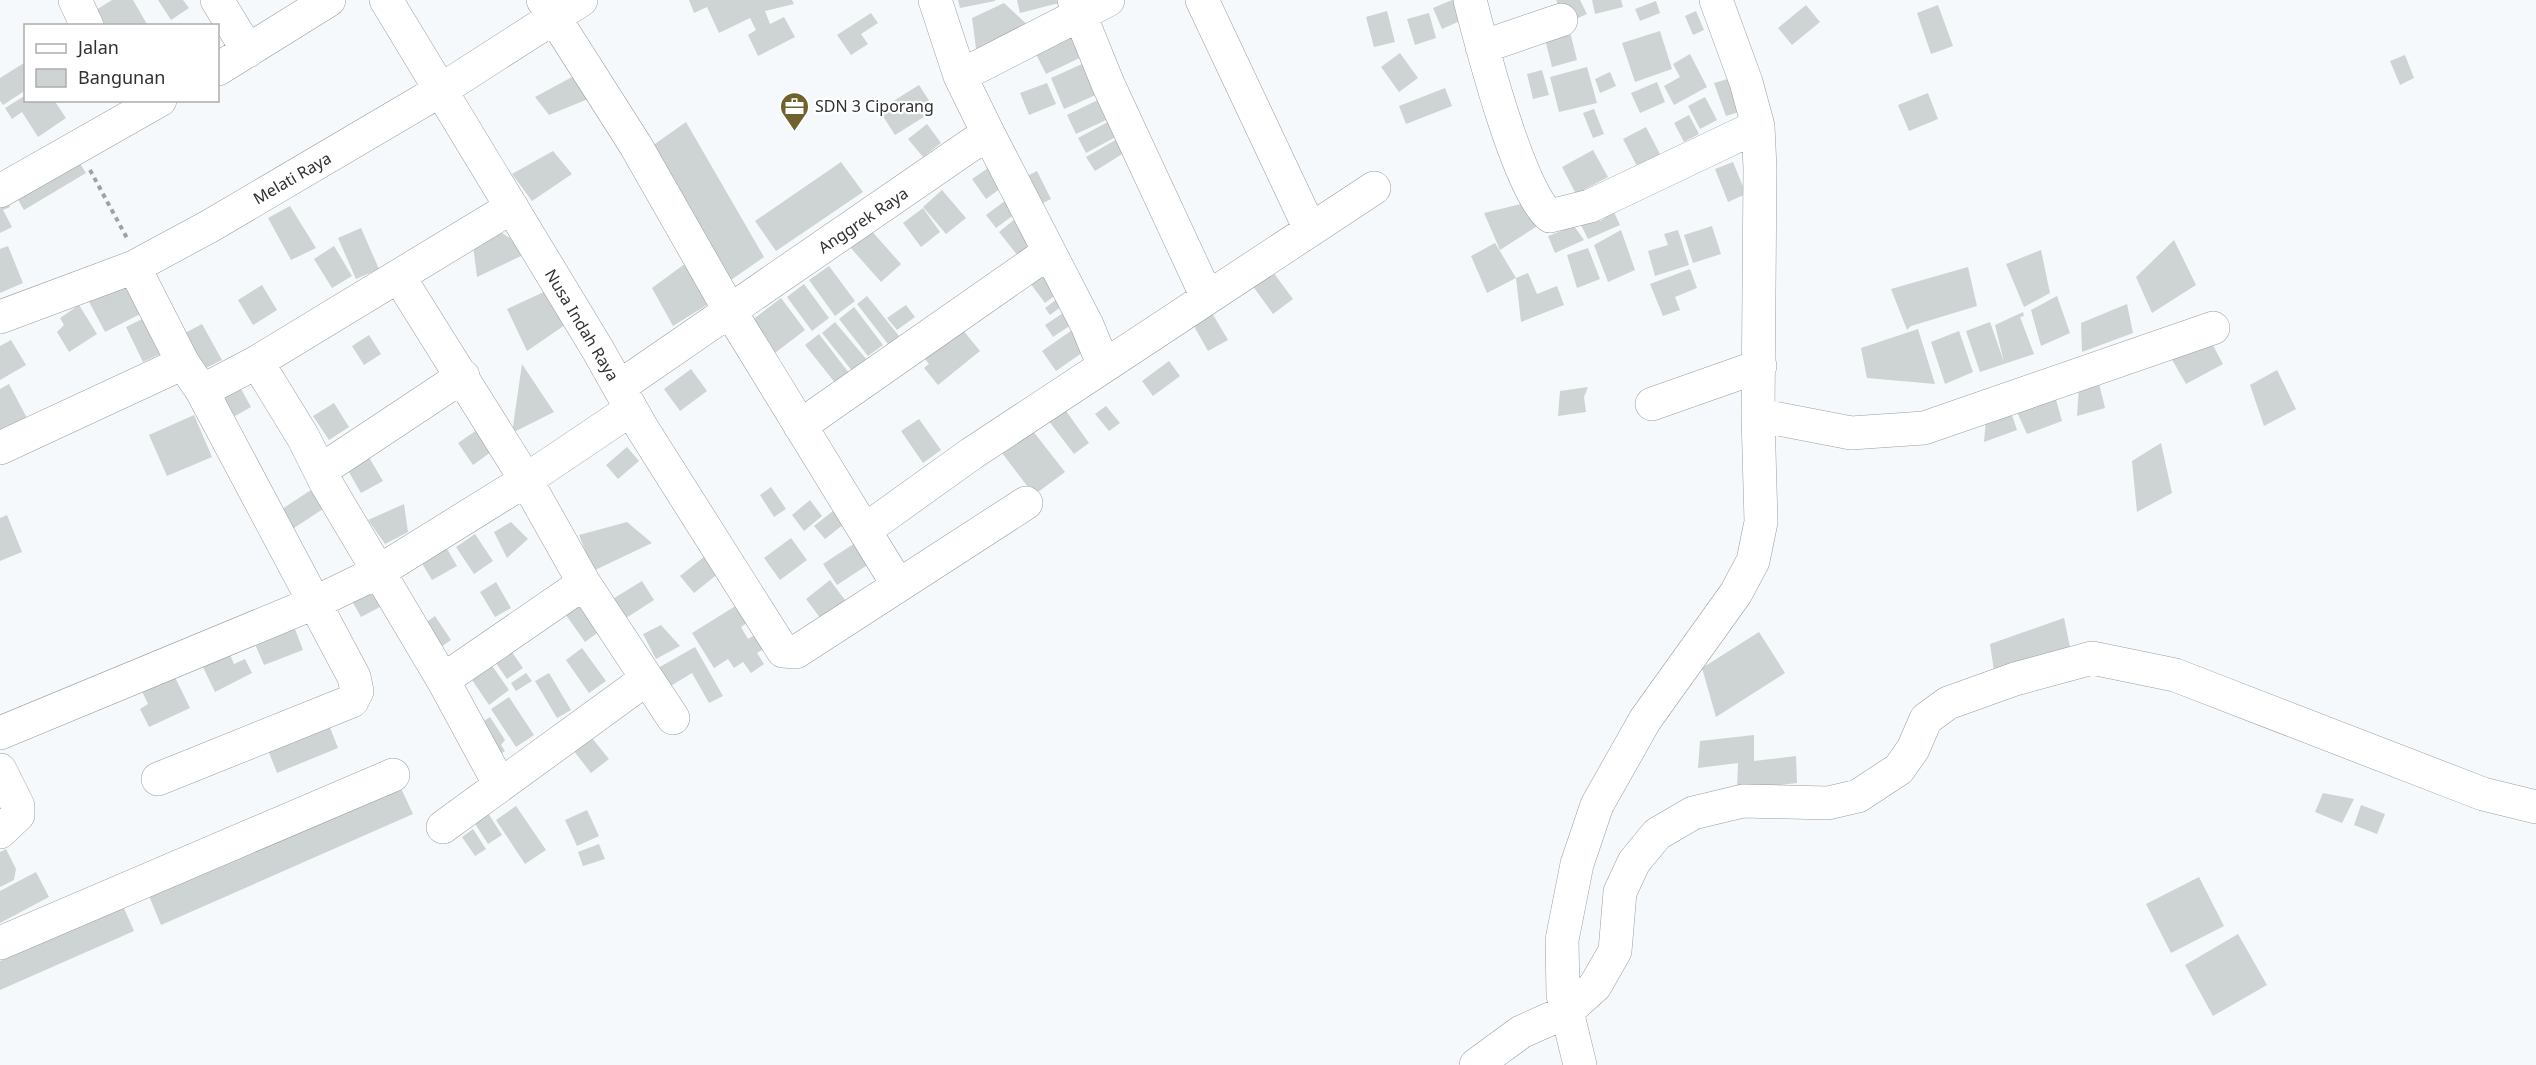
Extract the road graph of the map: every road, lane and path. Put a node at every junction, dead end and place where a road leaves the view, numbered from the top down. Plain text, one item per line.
1 (217, 0) edge
2 (329, 0) edge
3 (386, 0) edge
4 (581, 0) edge
5 (935, 0) edge
6 (1108, 0) edge
7 (1202, 0) edge
8 (1470, 0) edge
9 (1716, 0) edge
10 (1076, 7) edge
11 (548, 9) edge
12 (1561, 21) dead end
13 (1482, 47) junction
14 (248, 51) junction
15 (219, 68) edge
16 (960, 76) junction
17 (441, 90) junction
18 (152, 102) edge
19 (126, 109) edge
20 (1758, 126) junction
21 (988, 133) junction
22 (77, 145) junction
23 (1374, 188) dead end
24 (0, 191) edge
25 (512, 207) junction
26 (1310, 229) junction
27 (1049, 252) junction
28 (137, 265) junction
29 (399, 277) junction
30 (1208, 297) junction
31 (730, 311) junction
32 (0, 317) edge
33 (2213, 328) dead end
34 (257, 362) junction
35 (183, 363) junction
36 (1104, 366) junction
37 (1760, 366) junction
38 (463, 376) junction
39 (202, 391) junction
40 (625, 398) junction
41 (1652, 404) dead end
42 (1758, 414) junction
43 (800, 426) junction
44 (0, 448) edge
45 (320, 471) junction
46 (526, 480) junction
47 (1026, 503) dead end
48 (865, 530) junction
49 (378, 572) junction
50 (584, 583) junction
51 (898, 585) junction
52 (314, 603) junction
53 (443, 680) junction
54 (645, 680) junction
55 (673, 718) dead end
56 (0, 733) edge
57 (0, 770) edge
58 (393, 775) dead end
59 (158, 779) dead end
60 (500, 785) junction
61 (2536, 807) edge
62 (443, 827) dead end
63 (0, 832) edge
64 (0, 943) edge
65 (1566, 1012) junction
66 (1476, 1065) edge
67 (1580, 1065) edge

1 - 14 street
2 - 14 street
3 - 17 street, Nusa Indah Raya
4 - 11 street, Melati Raya
5 - 16 street
6 - 10 street
7 - 26 street
8 - 13 street
9 - 20 street
10 - 16 street
10 - 30 street
11 - 17 street, Melati Raya
11 - 31 street
12 - 13 street
13 - 20 street
14 - 15 street
16 - 21 street
17 - 25 street, Nusa Indah Raya
17 - 28 street, Melati Raya
18 - 19 street
19 - 22 street
20 - 37 street
21 - 27 street
21 - 31 street, Anggrek Raya
22 - 24 street
22 - 28 path
23 - 26 street
25 - 29 street
25 - 40 street, Nusa Indah Raya
26 - 30 street
27 - 36 street
27 - 43 street
28 - 32 street, Melati Raya
28 - 35 street
29 - 34 street
29 - 38 street
30 - 36 street
31 - 40 street, Anggrek Raya
31 - 43 street
33 - 42 street
34 - 39 street
34 - 45 street
35 - 39 street
35 - 44 street
36 - 48 street
37 - 41 street
37 - 42 street
38 - 45 street
38 - 46 street
39 - 52 street
40 - 46 street, Anggrek Raya
40 - 51 street, Nusa Indah Raya
42 - 65 street
43 - 48 street
45 - 49 street
46 - 49 street, Anggrek Raya
46 - 50 street
47 - 51 street
48 - 51 street
49 - 52 street, Anggrek Raya
49 - 53 street
50 - 53 street
50 - 54 street
52 - 56 street, Anggrek Raya
52 - 59 street
53 - 60 street
54 - 55 street
54 - 60 street
57 - 63 street
58 - 64 street
60 - 62 street
61 - 65 street
65 - 66 street
65 - 67 street

